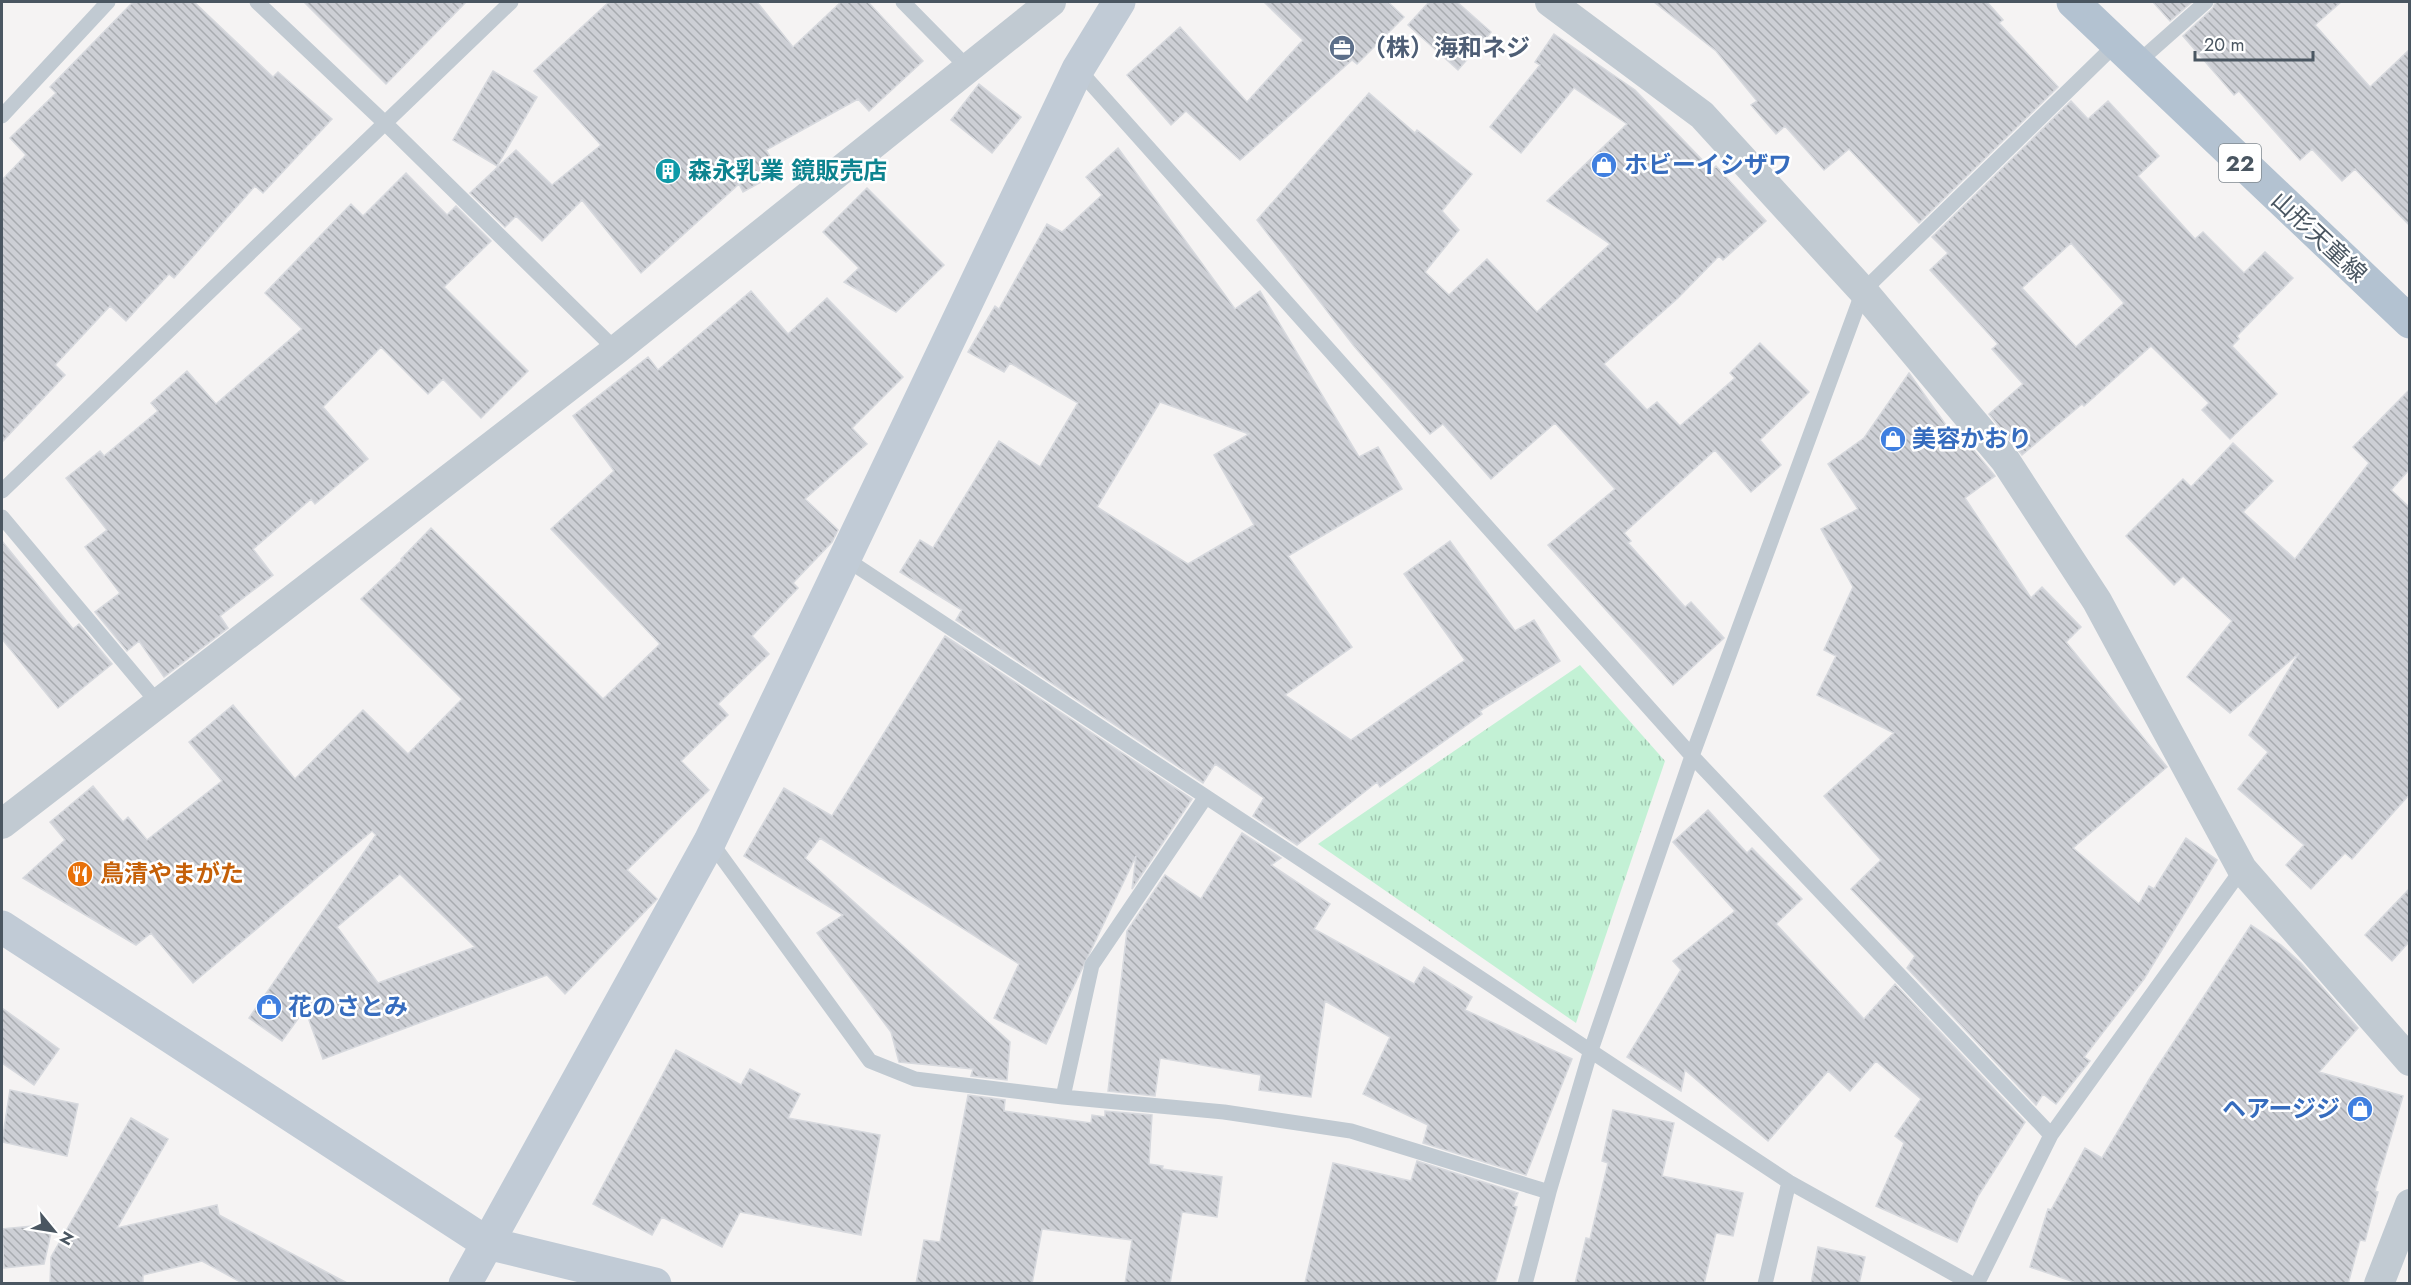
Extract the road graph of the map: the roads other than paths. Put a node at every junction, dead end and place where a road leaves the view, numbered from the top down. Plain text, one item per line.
1 (108, 2) edge
2 (257, 2) edge
3 (511, 2) edge
4 (903, 2) edge
5 (1051, 2) edge
6 (1119, 2) edge
7 (1550, 2) edge
8 (2073, 2) edge
9 (2206, 2) edge
10 (2126, 54) junction
11 (967, 67) junction
12 (1078, 69) junction
13 (2, 117) edge
14 (386, 124) junction
15 (1863, 291) junction
16 (2409, 322) edge
17 (616, 350) junction
18 (2, 491) edge
19 (2, 516) edge
20 (846, 559) junction
21 (158, 704) junction
22 (1692, 756) junction
23 (1205, 798) junction
24 (2, 824) edge
25 (710, 841) junction
26 (2242, 869) junction
27 (2, 927) edge
28 (1590, 1053) junction
29 (2409, 1061) edge
30 (1063, 1097) junction
31 (2051, 1135) junction
32 (1789, 1182) junction
33 (1549, 1192) junction
34 (2409, 1204) edge
35 (488, 1244) junction
36 (465, 1284) edge
37 (654, 1284) edge
38 (1525, 1284) edge
39 (1765, 1284) edge
40 (1975, 1284) edge
41 (2379, 1284) edge

1 - 13 lane
2 - 14 lane
3 - 14 lane
4 - 11 lane
5 - 11 street
6 - 12 street
7 - 15 street
8 - 10 main road, 山形天童線 / 22
9 - 10 lane
10 - 15 lane
10 - 16 main road, 山形天童線 / 22
11 - 17 street
12 - 20 street
12 - 22 lane
14 - 17 lane
14 - 18 lane
15 - 22 lane
15 - 26 street
17 - 21 street
19 - 21 lane
20 - 23 lane
20 - 25 street
21 - 24 street
22 - 28 lane
22 - 31 lane
23 - 28 lane
23 - 30 lane
25 - 30 lane
25 - 35 street
26 - 29 street
26 - 31 lane
27 - 35 street
28 - 32 lane
28 - 33 lane
30 - 33 lane
31 - 40 lane
32 - 39 lane
32 - 40 lane
33 - 38 lane
34 - 41 street
35 - 36 street
35 - 37 street

